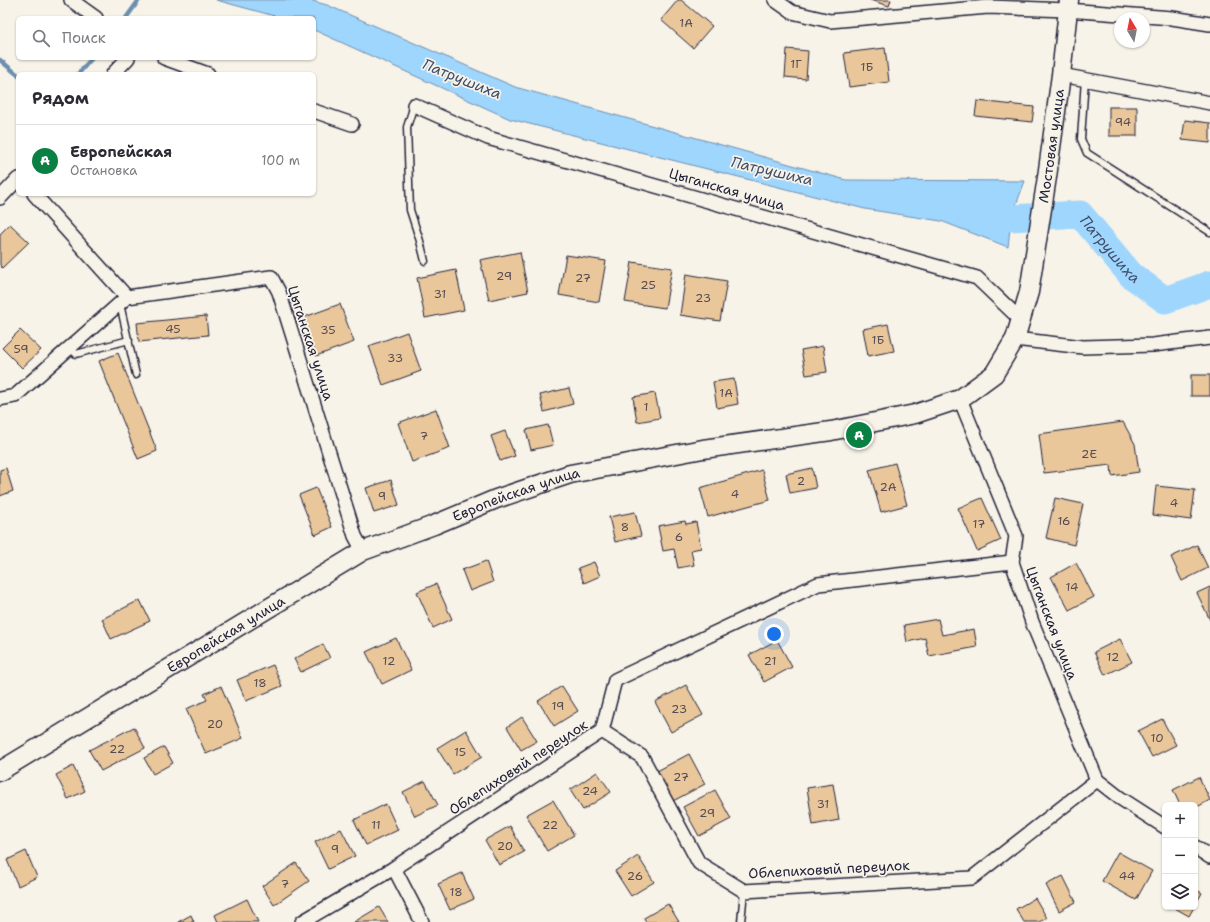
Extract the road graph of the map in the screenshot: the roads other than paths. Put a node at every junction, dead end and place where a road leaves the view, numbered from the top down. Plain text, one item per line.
1 (71, 0) edge
2 (775, 0) edge
3 (986, 4) edge
4 (1068, 5) edge
5 (93, 16) edge
6 (1210, 24) edge
7 (126, 60) edge
8 (170, 60) edge
9 (114, 72) edge
10 (202, 72) edge
11 (1061, 75) junction
12 (1085, 79) junction
13 (1210, 103) edge
14 (414, 105) joint
15 (316, 112) edge
16 (352, 124) dead end
17 (16, 181) edge
18 (36, 196) edge
19 (0, 198) edge
20 (1210, 232) edge
21 (425, 261) dead end
22 (1029, 292) joint
23 (124, 301) junction
24 (1020, 320) junction
25 (1210, 338) edge
26 (1015, 339) junction
27 (129, 340) junction
28 (70, 348) junction
29 (136, 375) dead end
30 (0, 399) edge
31 (960, 399) junction
32 (363, 551) junction
33 (1012, 562) junction
34 (602, 731) junction
35 (0, 771) edge
36 (1097, 780) junction
37 (1162, 825) edge
38 (1198, 849) edge
39 (1210, 857) edge
40 (394, 868) junction
41 (744, 891) junction
42 (302, 922) edge
43 (422, 922) edge
44 (741, 922) edge

1 - 5 street
2 - 3 street
3 - 4 street
4 - 6 street
4 - 11 street, Мостовая улица
7 - 9 street
8 - 10 street
11 - 12 street
11 - 22 street, Мостовая улица
12 - 13 street
12 - 20 lane
14 - 21 lane
14 - 24 street, Цыганская улица
15 - 16 street
17 - 19 street
18 - 23 street
22 - 24 street, Европейская улица
23 - 27 lane
23 - 28 street
23 - 32 street, Цыганская улица
24 - 26 street, Европейская улица
25 - 26 street
26 - 31 street, Европейская улица
27 - 28 lane
27 - 29 lane
28 - 30 street
31 - 32 street, Европейская улица
31 - 33 street, Цыганская улица
32 - 35 street, Европейская улица
33 - 34 street
33 - 36 street, Цыганская улица
34 - 40 street, Облепиховый переулок
34 - 41 street, Облепиховый переулок
36 - 37 street, Цыганская улица
36 - 41 street, Облепиховый переулок
38 - 39 street
40 - 42 street, Облепиховый переулок
40 - 43 street
41 - 44 lane

